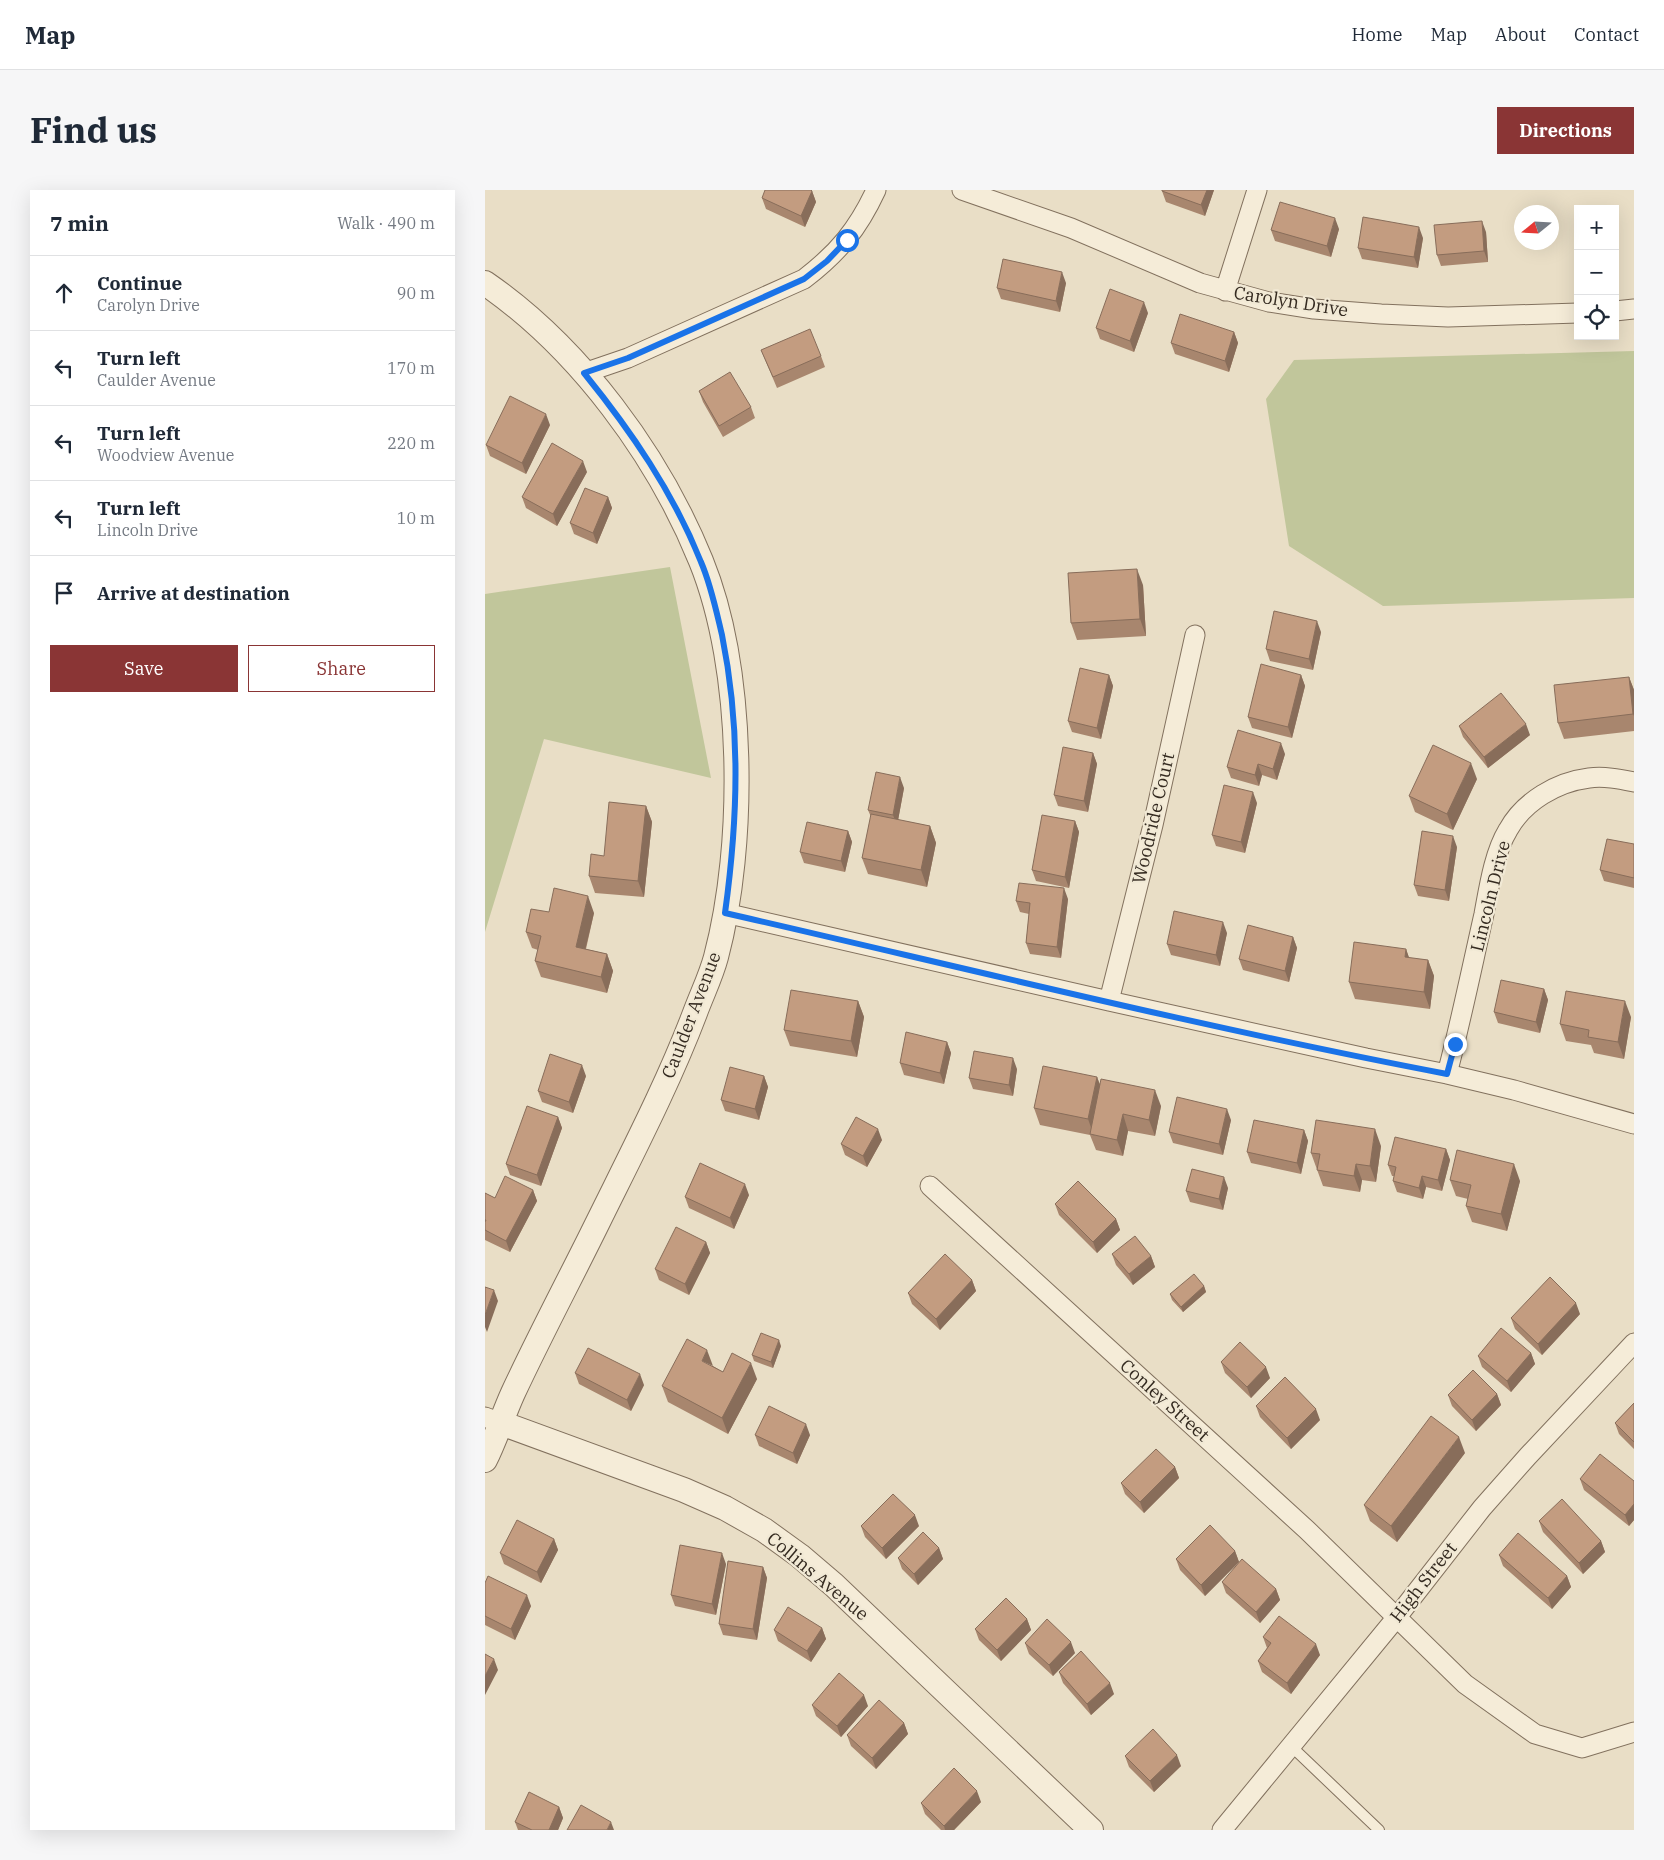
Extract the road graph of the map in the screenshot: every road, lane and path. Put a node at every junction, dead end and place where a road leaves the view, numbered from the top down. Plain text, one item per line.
1 (876, 190) edge
2 (962, 190) edge
3 (1257, 190) edge
4 (485, 283) edge
5 (1225, 291) junction
6 (1634, 309) edge
7 (1619, 310) edge
8 (1574, 314) edge
9 (584, 373) junction
10 (1195, 635) dead end
11 (1634, 782) edge
12 (725, 913) junction
13 (1109, 1001) junction
14 (1447, 1074) junction
15 (1634, 1124) edge
16 (930, 1186) dead end
17 (1634, 1343) edge
18 (493, 1420) edge
19 (485, 1460) edge
20 (1397, 1617) junction
21 (1634, 1732) edge
22 (1291, 1746) junction
23 (1091, 1830) edge
24 (1222, 1830) edge
25 (1379, 1830) edge

1 - 9 street
2 - 5 street, Carolyn Drive
3 - 5 street
4 - 9 street, Caulder Avenue
5 - 8 street, Carolyn Drive
6 - 7 street
9 - 12 street, Caulder Avenue
10 - 13 street, Woodride Court
11 - 14 street, Lincoln Drive
12 - 13 street
12 - 18 street, Caulder Avenue
13 - 14 street
14 - 15 street
16 - 20 street, Conley Street
17 - 20 street, High Street
18 - 19 street, Caulder Avenue
18 - 23 street, Collins Avenue
20 - 21 street, Conley Street
20 - 22 street, High Street
22 - 24 street, High Street
22 - 25 lane

